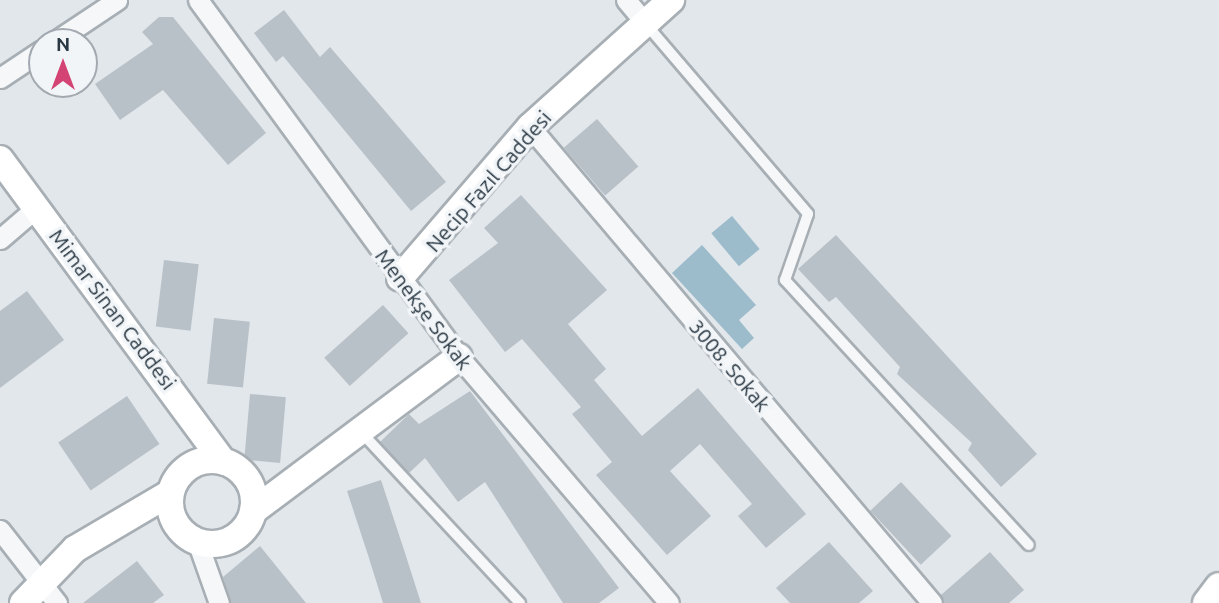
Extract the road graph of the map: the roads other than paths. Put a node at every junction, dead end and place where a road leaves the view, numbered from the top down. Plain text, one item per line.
1 (117, 0) edge
2 (198, 0) edge
3 (626, 0) edge
4 (670, 0) edge
5 (645, 23) junction
6 (75, 28) edge
7 (28, 59) edge
8 (0, 78) edge
9 (530, 127) junction
10 (0, 159) edge
11 (36, 208) junction
12 (0, 239) edge
13 (400, 278) junction
14 (459, 357) junction
15 (359, 430) junction
16 (223, 462) junction
17 (170, 493) junction
18 (253, 511) junction
19 (0, 530) edge
20 (197, 541) junction
21 (1028, 545) dead end
22 (1219, 586) edge
23 (51, 595) edge
24 (23, 603) edge
25 (219, 603) edge
26 (520, 603) edge
27 (668, 603) edge
28 (932, 603) edge
29 (1206, 603) edge

1 - 6 street
2 - 13 street, Menekşe Sokak
3 - 5 street
4 - 5 street, Necip Fazıl Caddesi
5 - 9 street, Necip Fazıl Caddesi
5 - 21 lane
7 - 8 street
9 - 13 street, Necip Fazıl Caddesi
9 - 28 street, 3008. Sokak
10 - 11 street, Mimar Sinan Caddesi
11 - 12 street
11 - 16 street, Mimar Sinan Caddesi
13 - 14 street, Menekşe Sokak
14 - 15 street
14 - 27 street, Menekşe Sokak
15 - 18 street
15 - 26 lane
16 - 17 street
16 - 18 street
17 - 20 street
17 - 23 street
18 - 20 street
19 - 23 street
20 - 25 street
22 - 29 street
23 - 24 street

